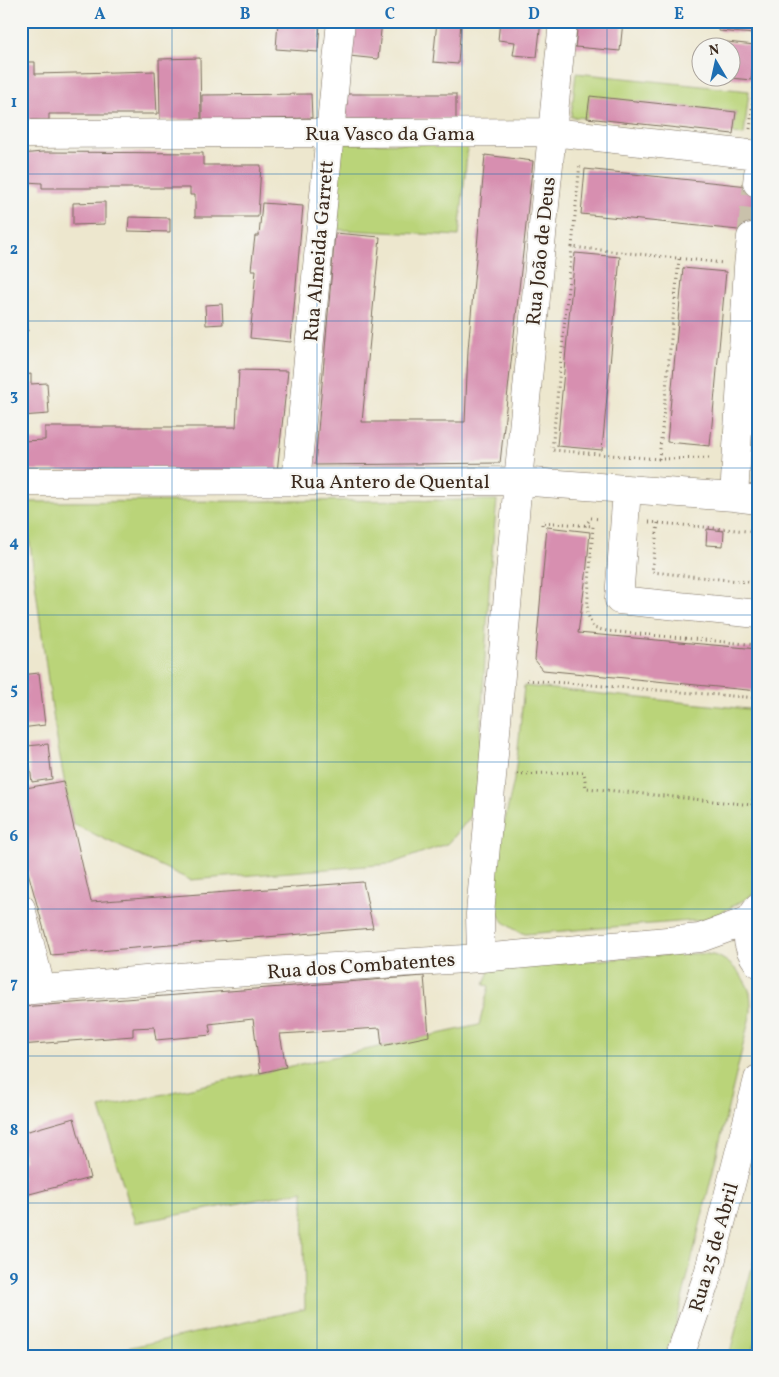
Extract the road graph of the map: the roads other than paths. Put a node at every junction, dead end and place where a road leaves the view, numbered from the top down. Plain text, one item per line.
1 (341, 21) edge
2 (563, 21) edge
3 (552, 132) junction
4 (329, 133) junction
5 (21, 134) edge
6 (754, 147) edge
7 (758, 174) edge
8 (757, 183) edge
9 (751, 237) tunnel mouth
10 (518, 481) junction
11 (21, 482) edge
12 (296, 482) junction
13 (627, 489) junction
14 (746, 498) edge
15 (758, 614) edge
16 (21, 908) edge
17 (754, 914) edge
18 (700, 938) junction
19 (481, 958) junction
20 (754, 958) edge
21 (31, 989) edge
22 (758, 1079) edge
23 (754, 1107) edge
24 (747, 1164) edge
25 (680, 1356) edge

1 - 4 street, Rua Almeida Garrett
2 - 3 street, Rua João de Deus
3 - 4 street, Rua Vasco da Gama
3 - 6 street, Rua Vasco da Gama
3 - 10 street, Rua João de Deus
4 - 5 street, Rua Vasco da Gama
4 - 12 street, Rua Almeida Garrett
7 - 8 street
9 - 14 street
10 - 12 street, Rua Antero de Quental
10 - 13 street, Rua Antero de Quental
10 - 19 street, Rua João de Deus
11 - 12 street, Rua Antero de Quental
13 - 14 street, Rua Antero de Quental
13 - 15 street
16 - 21 street
17 - 18 street, Rua dos Combatentes
17 - 20 street
18 - 19 street, Rua dos Combatentes
18 - 20 street, Rua dos Combatentes
19 - 21 street, Rua dos Combatentes
22 - 23 street, Rua 25 de Abril
23 - 24 street, Rua 25 de Abril
24 - 25 street, Rua 25 de Abril

